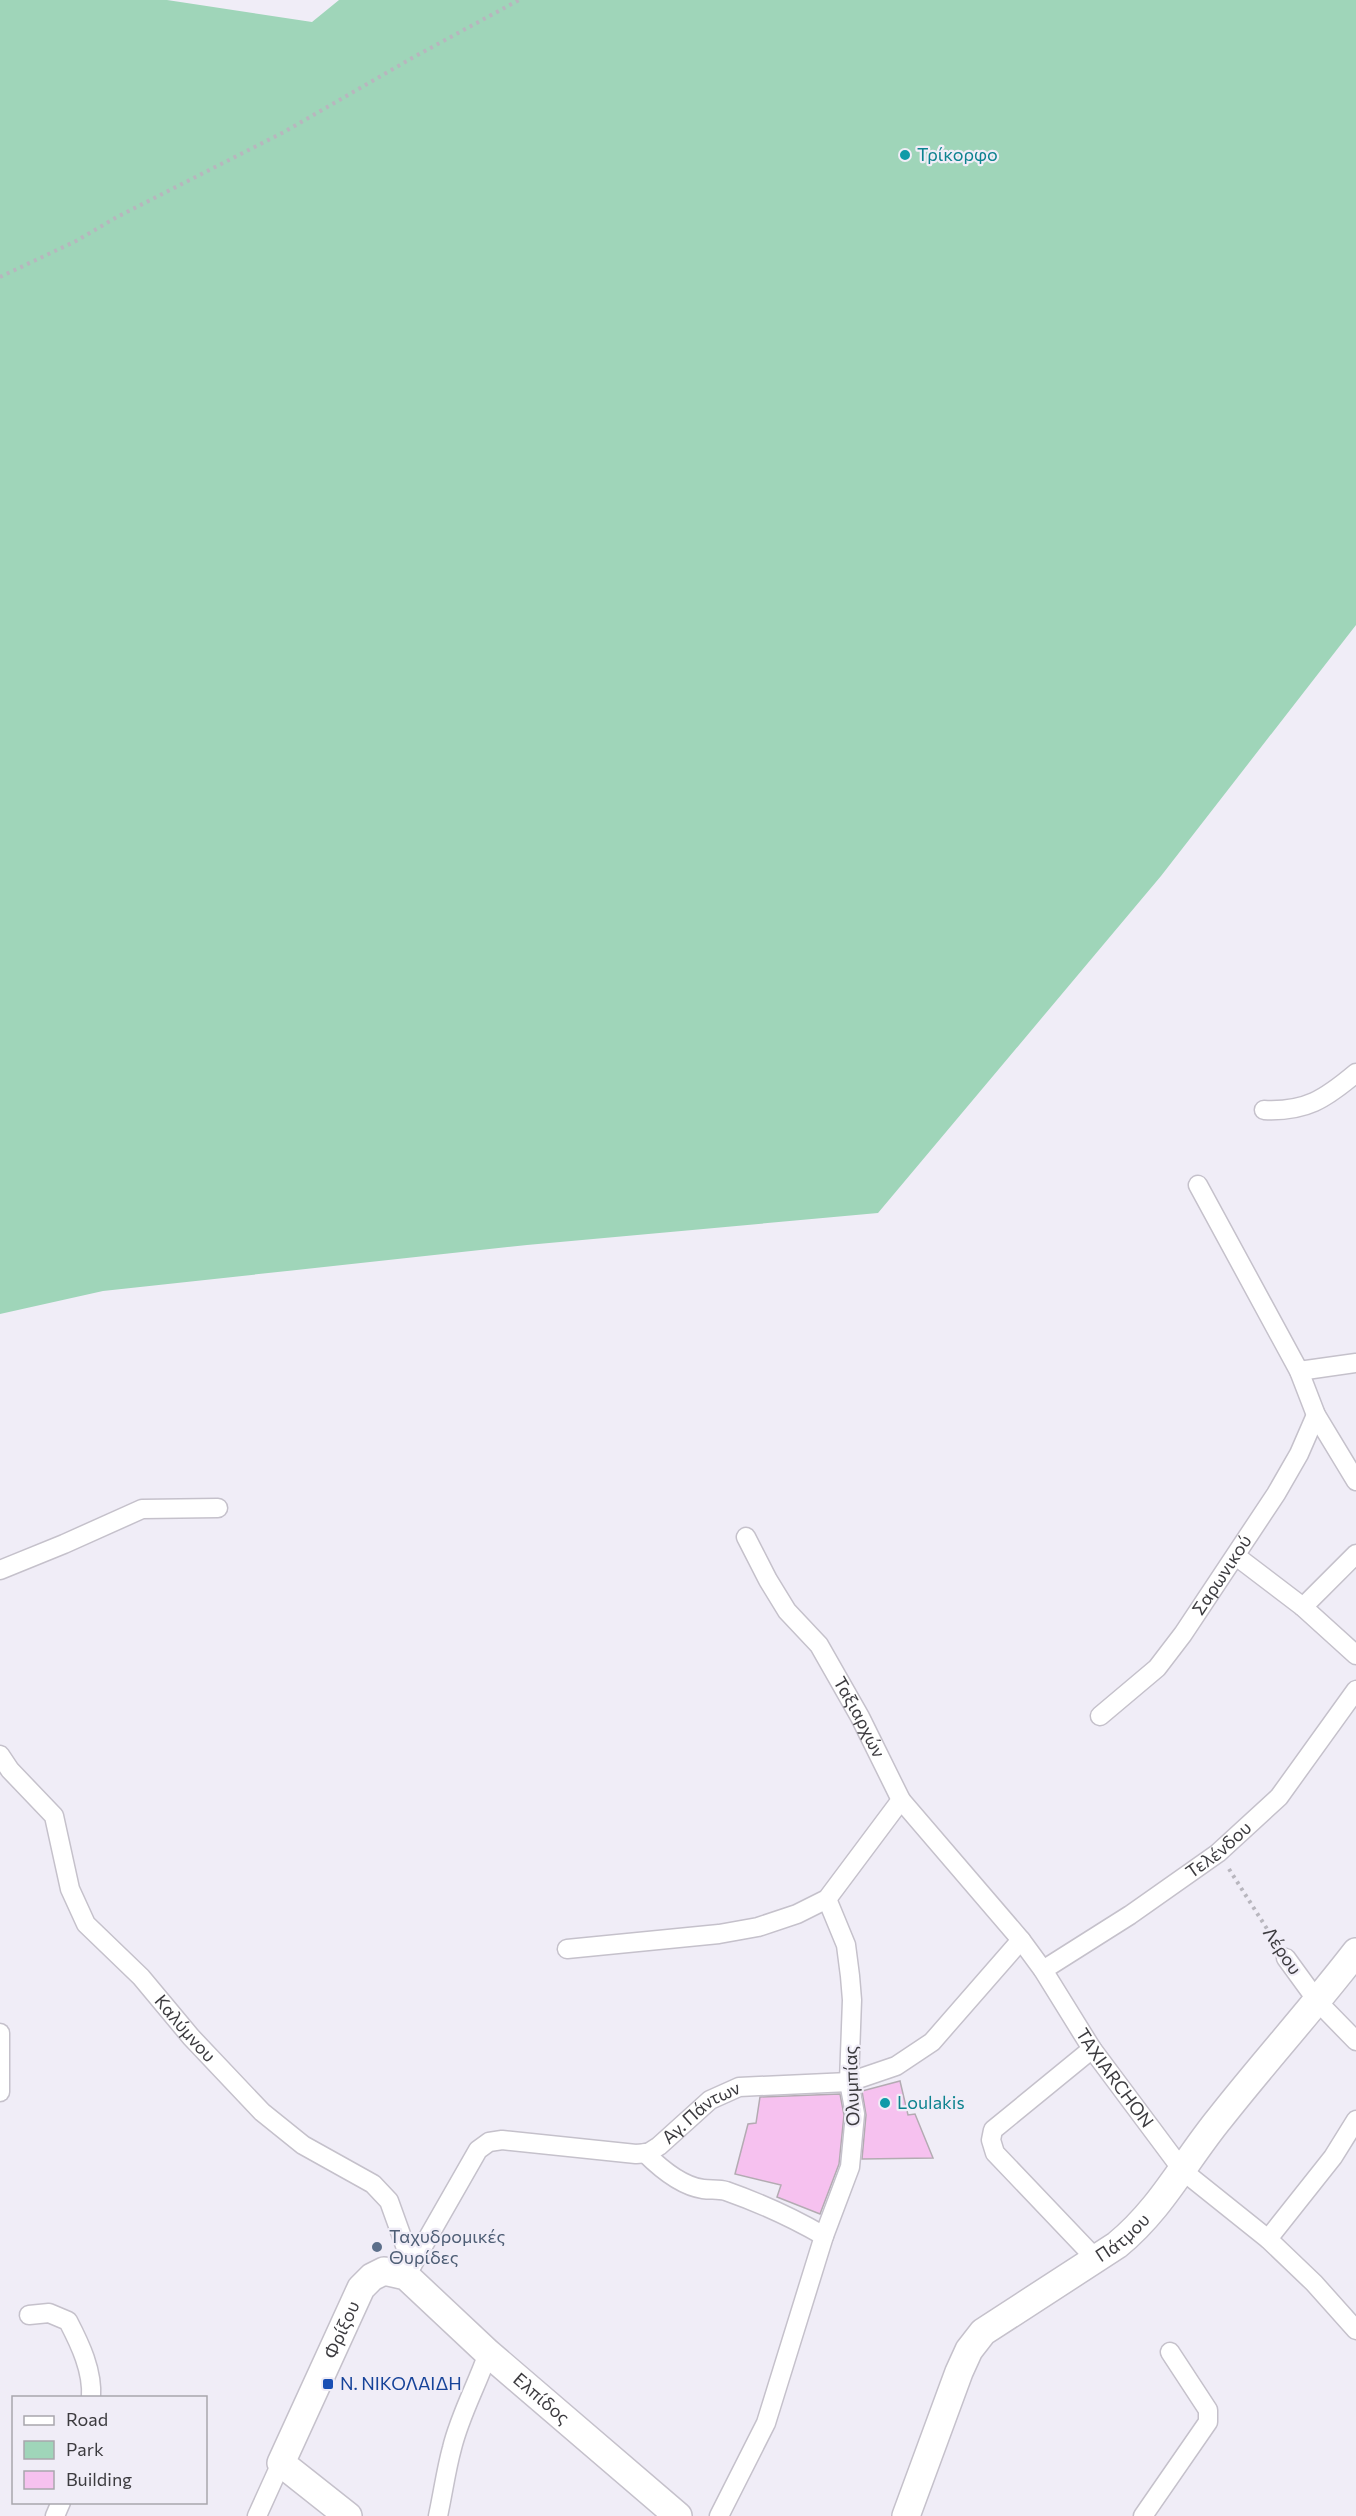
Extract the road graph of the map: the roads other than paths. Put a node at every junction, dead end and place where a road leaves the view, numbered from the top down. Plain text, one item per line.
1 (1356, 1073) edge
2 (1264, 1110) dead end
3 (1198, 1185) dead end
4 (1356, 1363) edge
5 (1299, 1371) junction
6 (1316, 1415) junction
7 (1356, 1481) edge
8 (218, 1508) dead end
9 (746, 1537) dead end
10 (1356, 1554) edge
11 (1236, 1556) junction
12 (0, 1570) edge
13 (1303, 1608) junction
14 (1356, 1655) edge
15 (1356, 1690) edge
16 (1100, 1716) dead end
17 (0, 1755) edge
18 (901, 1800) junction
19 (827, 1899) junction
20 (1021, 1940) junction
21 (567, 1949) dead end
22 (1356, 1952) edge
23 (1286, 1958) road end
24 (1042, 1970) junction
25 (1318, 2002) junction
26 (0, 2033) edge
27 (1356, 2041) edge
28 (1092, 2049) junction
29 (849, 2082) junction
30 (0, 2092) edge
31 (1356, 2120) edge
32 (645, 2153) junction
33 (1183, 2171) junction
34 (824, 2236) junction
35 (1268, 2239) junction
36 (1096, 2259) junction
37 (409, 2271) junction
38 (29, 2315) dead end
39 (1356, 2330) edge
40 (1170, 2352) dead end
41 (488, 2353) junction
42 (91, 2396) edge
43 (281, 2463) junction
44 (257, 2516) edge
45 (348, 2516) edge
46 (438, 2516) edge
47 (678, 2516) edge
48 (719, 2516) edge
49 (906, 2516) edge
50 (1143, 2516) edge

1 - 2 street
3 - 5 street
4 - 5 street
5 - 6 street
6 - 7 street
6 - 11 street, Σαρωνικού
8 - 12 street
9 - 18 street, Ταξιαρχών
10 - 13 street
11 - 13 street
11 - 16 street, Σαρωνικού
13 - 14 street
15 - 24 street, Τελένδου
17 - 37 street, Καλύμνου
18 - 19 street
18 - 20 street, TAXIARCHON
19 - 21 street
19 - 29 street, Ολυμπίας
20 - 24 street, TAXIARCHON
20 - 29 street, Αγ. Πάντων
22 - 25 street, Πάτμου
23 - 25 street, Λέρου
24 - 28 street, TAXIARCHON
25 - 27 street, Λέρου
25 - 33 street, Πάτμου
26 - 30 street
28 - 33 street, TAXIARCHON
28 - 36 street
29 - 32 street, Αγ. Πάντων
29 - 34 street, Ολυμπίας
31 - 35 street
32 - 34 street
32 - 37 street, Αγ. Πάντων
33 - 35 street, TAXIARCHON
33 - 36 street, Πάτμου
34 - 48 street, Ολυμπίας
35 - 39 street, TAXIARCHON
36 - 49 street, Πάτμου
37 - 41 street, Ελπίδος
37 - 43 street, Φρίξου
38 - 42 street
40 - 50 street
41 - 46 street
41 - 47 street, Ελπίδος
43 - 44 street, Φρίξου
43 - 45 street

